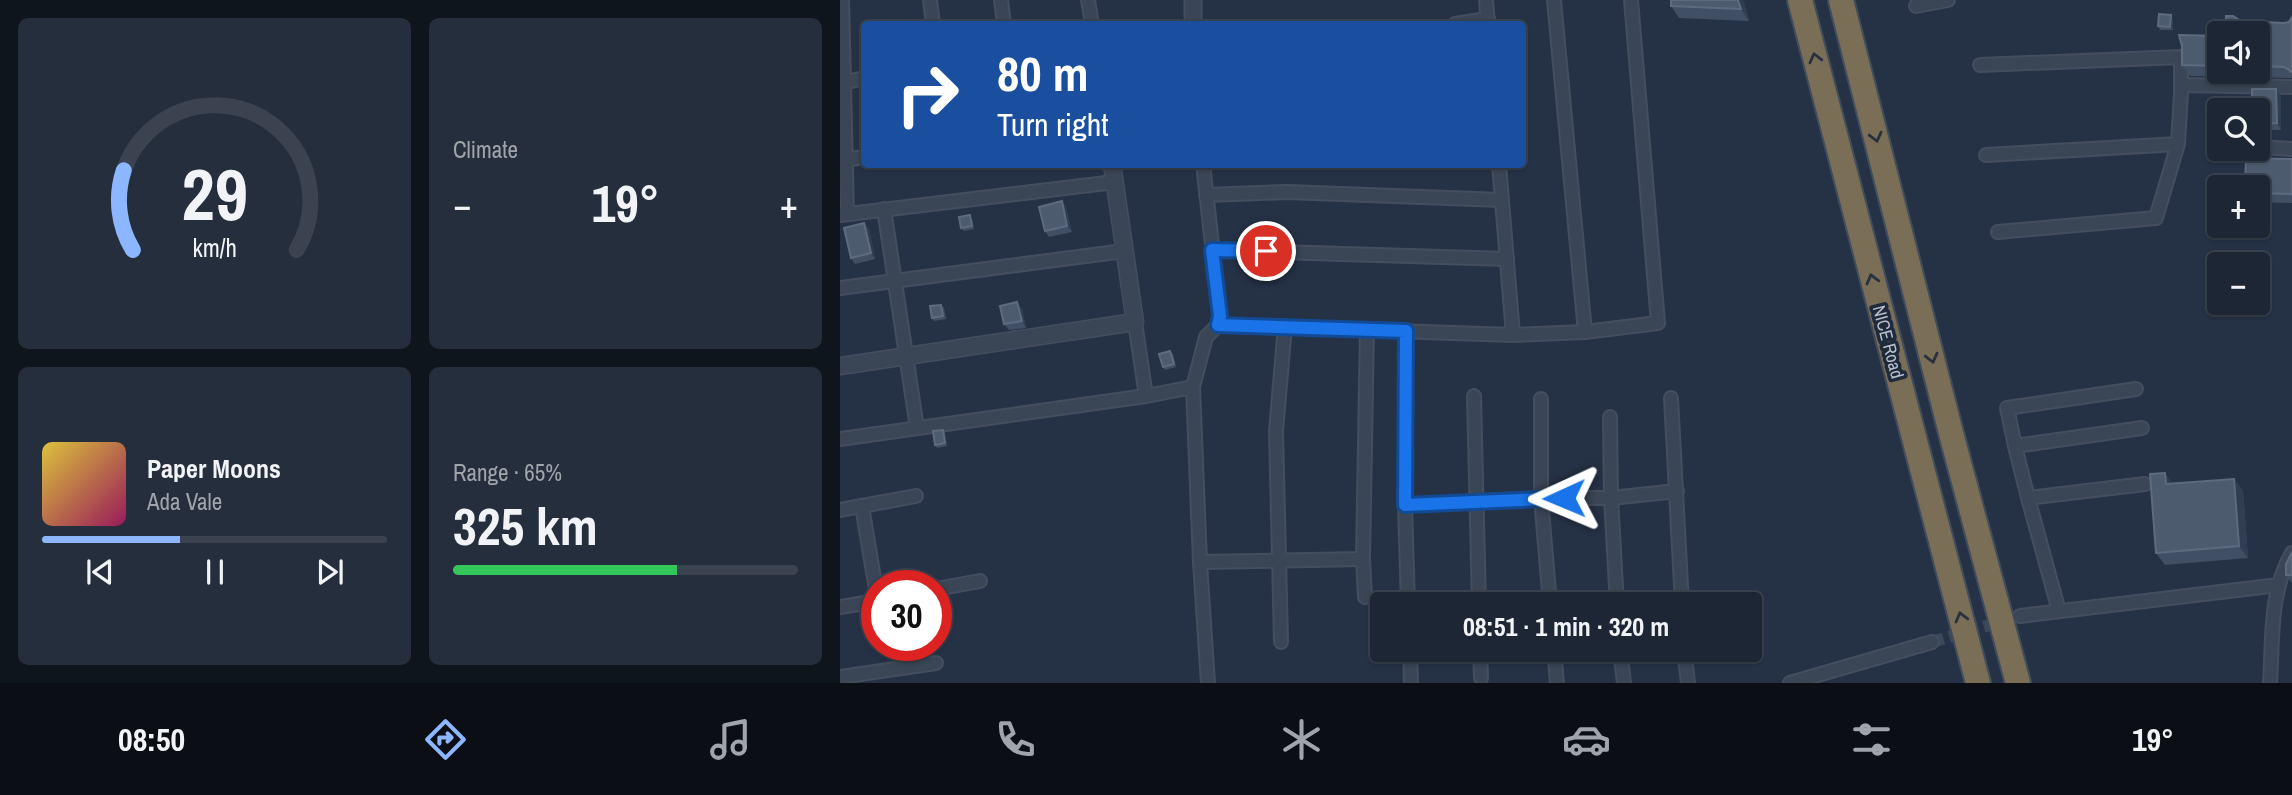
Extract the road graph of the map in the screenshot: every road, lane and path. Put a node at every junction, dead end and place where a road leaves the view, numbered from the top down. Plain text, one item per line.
1 (842, 0) edge
2 (930, 0) edge
3 (1002, 0) edge
4 (1088, 0) edge
5 (1486, 0) edge
6 (1554, 0) edge
7 (1631, 0) edge
8 (1800, 0) edge
9 (1841, 0) edge
10 (1948, 0) edge
11 (1197, 1) edge
12 (1916, 6) dead end
13 (933, 21) edge
14 (1004, 21) edge
15 (1092, 21) edge
16 (1194, 21) edge
17 (1488, 21) edge
18 (1980, 65) dead end
19 (861, 79) edge
20 (843, 83) junction
21 (2181, 85) junction
22 (2292, 87) edge
23 (2178, 144) junction
24 (2270, 148) edge
25 (2292, 149) edge
26 (1986, 155) dead end
27 (861, 158) edge
28 (845, 160) junction
29 (1113, 168) edge
30 (1203, 168) edge
31 (1499, 168) edge
32 (1115, 181) junction
33 (1206, 195) junction
34 (1502, 200) junction
35 (884, 209) junction
36 (843, 214) edge
37 (1998, 232) dead end
38 (1212, 250) junction
39 (1124, 251) junction
40 (1507, 260) junction
41 (895, 280) junction
42 (840, 288) edge
43 (1135, 322) junction
44 (1218, 325) junction
45 (1284, 326) junction
46 (1367, 329) junction
47 (1406, 331) junction
48 (1585, 332) junction
49 (1513, 335) junction
50 (906, 357) junction
51 (840, 366) edge
52 (1194, 387) junction
53 (2136, 389) dead end
54 (1146, 396) junction
55 (1474, 396) dead end
56 (1671, 398) dead end
57 (1541, 399) dead end
58 (1610, 417) dead end
59 (917, 428) junction
60 (2142, 428) dead end
61 (840, 439) edge
62 (2015, 446) junction
63 (2145, 484) dead end
64 (1677, 491) junction
65 (916, 496) dead end
66 (1541, 498) junction
67 (1611, 498) junction
68 (2028, 498) junction
69 (1476, 502) junction
70 (1405, 505) junction
71 (862, 506) junction
72 (840, 510) edge
73 (2292, 553) edge
74 (1363, 559) junction
75 (1278, 560) junction
76 (1200, 562) junction
77 (872, 570) edge
78 (980, 581) dead end
79 (2279, 585) junction
80 (952, 586) edge
81 (1408, 592) edge
82 (1479, 592) edge
83 (1549, 592) edge
84 (1617, 592) edge
85 (1681, 592) edge
86 (1365, 597) dead end
87 (861, 602) edge
88 (840, 607) edge
89 (2059, 611) junction
90 (2020, 616) tunnel mouth
91 (1281, 642) dead end
92 (1932, 642) tunnel mouth
93 (1410, 662) edge
94 (1480, 662) edge
95 (1555, 662) edge
96 (1622, 662) edge
97 (1686, 662) edge
98 (936, 663) dead end
99 (840, 677) edge
100 (880, 677) edge
101 (1481, 678) dead end
102 (1208, 683) edge
103 (1411, 683) edge
104 (1557, 683) edge
105 (1624, 683) edge
106 (1688, 683) edge
107 (1790, 683) edge
108 (1978, 683) edge
109 (2018, 683) edge
110 (2270, 683) edge

1 - 20 street
2 - 13 street
3 - 14 street
4 - 15 street
5 - 17 street
6 - 48 street
7 - 48 street
108 -> 8 highway, NICE Road
9 -> 109 highway
10 - 12 street
11 - 16 street
18 - 21 street
19 - 20 street
20 - 28 street
21 - 22 street
21 - 23 street
23 - 26 street
23 - 37 street
24 - 25 street
27 - 28 street
28 - 36 street
29 - 32 street
30 - 33 street
31 - 34 street
32 - 35 street
32 - 39 street
33 - 34 street
33 - 38 street
34 - 40 street
35 - 36 street
35 - 41 street
38 - 40 street
38 - 44 street
39 - 41 street
39 - 43 street
40 - 49 street
41 - 42 street
41 - 50 street
43 - 50 street
43 - 54 street
44 - 45 street
44 - 52 street
45 - 46 street
45 - 75 street
46 - 47 street
46 - 74 street
47 - 49 street
47 - 70 street
48 - 49 street
50 - 51 street
50 - 59 street
52 - 54 street
52 - 76 street
53 - 62 street
54 - 59 street
55 - 69 street
56 - 64 street
57 - 66 street
58 - 67 street
59 - 61 street
60 - 62 street
62 - 68 street
63 - 68 street
64 - 67 street
64 - 85 street
65 - 71 street
66 - 67 street
66 - 69 street
66 - 83 street
67 - 84 street
68 - 89 street
69 - 70 street
69 - 82 street
70 - 81 street
71 - 72 street
71 - 77 street
73 - 79 street
74 - 75 street
74 - 86 street
75 - 76 street
75 - 91 street
76 - 102 street
78 - 80 street
79 - 89 street
79 - 110 street
87 - 88 street
89 - 90 street
92 - 107 street
93 - 103 street
94 - 101 street
95 - 104 street
96 - 105 street
97 - 106 street
98 - 100 street
99 - 100 street

